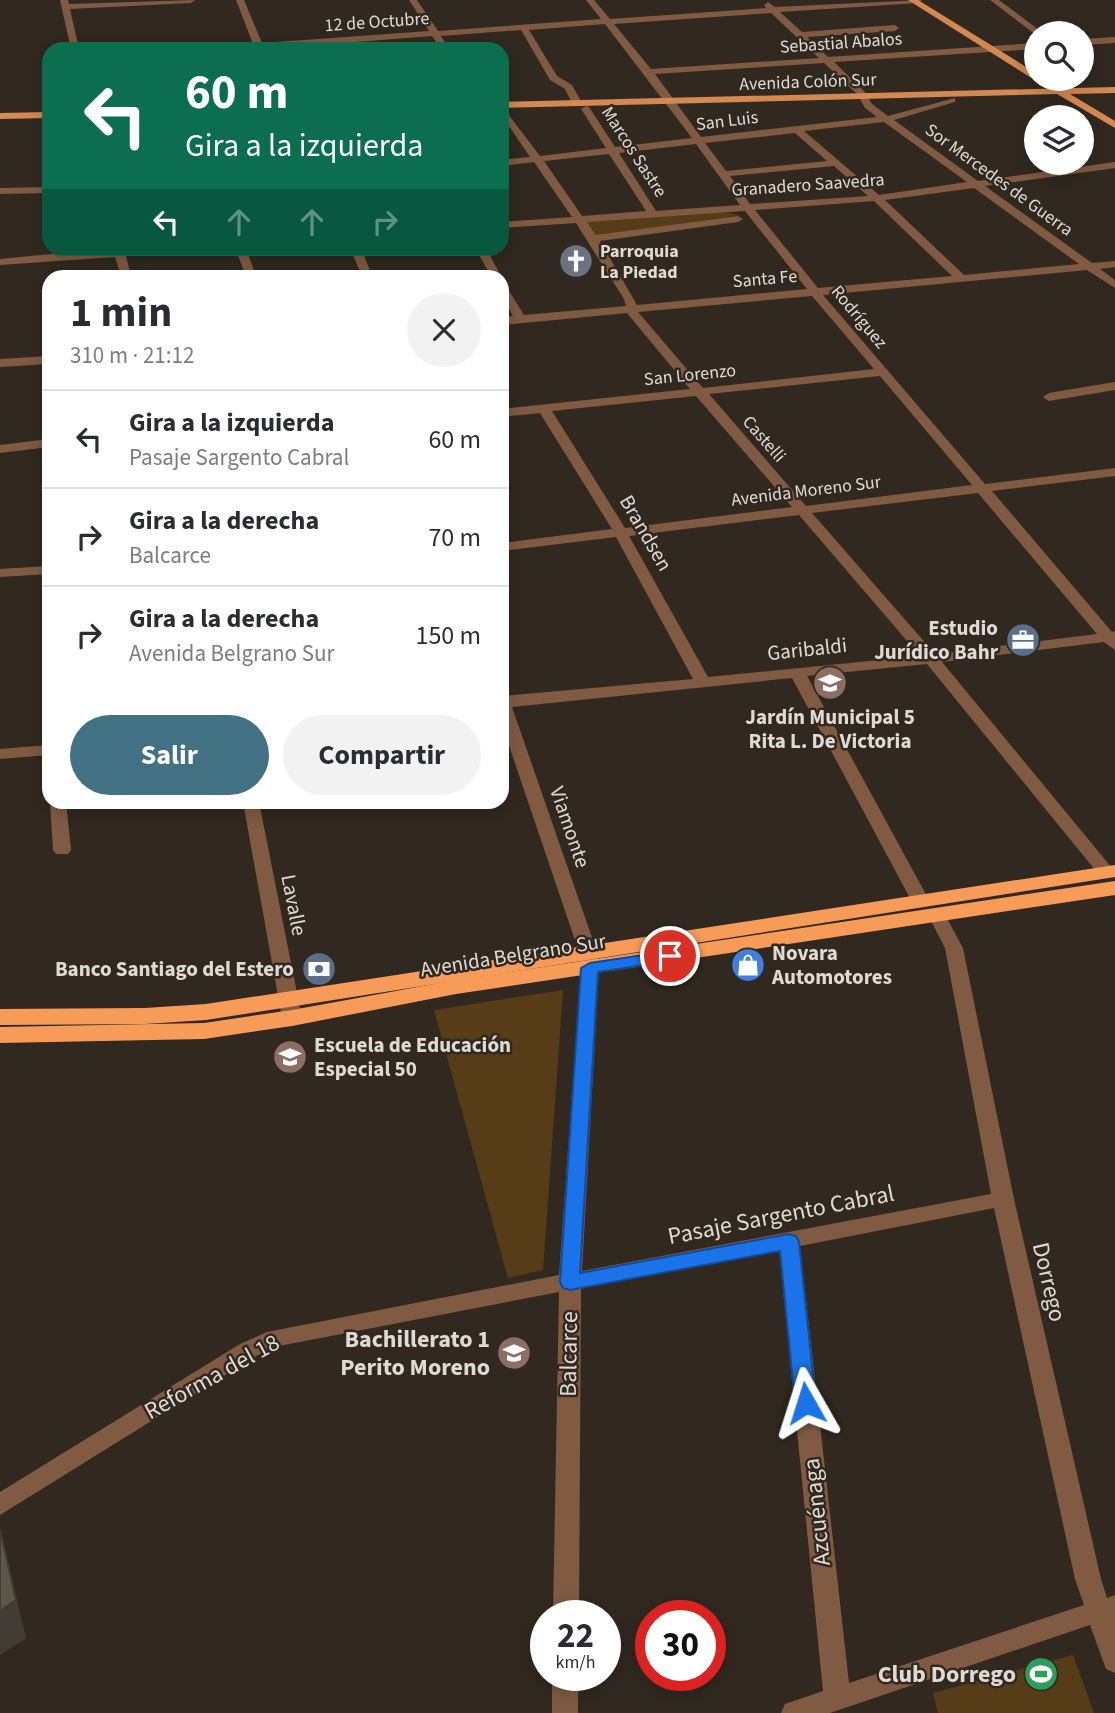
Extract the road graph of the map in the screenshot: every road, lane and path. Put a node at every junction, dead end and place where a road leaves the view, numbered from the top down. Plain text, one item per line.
1 (191, 0) edge
2 (240, 0) edge
3 (413, 0) edge
4 (590, 0) edge
5 (763, 0) edge
6 (913, 0) edge
7 (918, 0) edge
8 (994, 0) edge
9 (152, 1) edge
10 (64, 4) edge
11 (774, 10) junction
12 (609, 22) junction
13 (1024, 22) edge
14 (523, 27) junction
15 (895, 28) dead end
16 (435, 34) junction
17 (799, 35) junction
18 (361, 39) junction
19 (1115, 40) edge
20 (1094, 41) edge
21 (73, 42) edge
22 (259, 42) edge
23 (328, 42) edge
24 (363, 42) edge
25 (440, 42) edge
26 (1024, 47) edge
27 (991, 49) junction
28 (825, 61) junction
29 (1024, 70) edge
30 (649, 72) junction
31 (1094, 90) edge
32 (1115, 90) edge
33 (1059, 91) joint
34 (863, 99) junction
35 (952, 100) dead end
36 (671, 101) junction
37 (581, 106) junction
38 (509, 107) edge
39 (42, 115) edge
40 (0, 116) edge
41 (509, 117) edge
42 (885, 119) junction
43 (1115, 125) edge
44 (798, 131) junction
45 (698, 142) junction
46 (613, 152) junction
47 (539, 160) junction
48 (509, 162) edge
49 (837, 163) junction
50 (1115, 165) edge
51 (723, 174) junction
52 (977, 185) junction
53 (42, 190) edge
54 (0, 191) edge
55 (877, 198) junction
56 (751, 212) junction
57 (652, 213) junction
58 (578, 219) junction
59 (509, 224) edge
60 (593, 239) junction
61 (65, 256) edge
62 (0, 262) edge
63 (1115, 264) edge
64 (1090, 267) junction
65 (961, 278) junction
66 (1115, 285) edge
67 (815, 292) junction
68 (509, 300) edge
69 (631, 309) junction
70 (520, 319) junction
71 (509, 320) edge
72 (42, 360) edge
73 (0, 363) edge
74 (882, 372) junction
75 (1115, 386) edge
76 (698, 391) junction
77 (1049, 397) dead end
78 (544, 409) junction
79 (509, 412) edge
80 (42, 444) edge
81 (0, 449) edge
82 (1115, 472) edge
83 (982, 488) junction
84 (801, 511) junction
85 (621, 533) junction
86 (509, 546) edge
87 (42, 570) edge
88 (0, 573) edge
89 (1113, 639) edge
90 (931, 659) junction
91 (796, 671) junction
92 (703, 681) junction
93 (509, 701) edge
94 (509, 723) edge
95 (42, 751) edge
96 (0, 754) edge
97 (59, 809) edge
98 (252, 809) edge
99 (62, 850) dead end
100 (1112, 877) edge
101 (920, 900) junction
102 (937, 915) junction
103 (589, 960) junction
104 (290, 1007) junction
105 (0, 1017) edge
106 (0, 1035) edge
107 (1003, 1199) junction
108 (789, 1242) junction
109 (570, 1282) junction
110 (0, 1505) edge
111 (566, 1600) edge
112 (1107, 1609) edge
113 (1115, 1661) edge
114 (565, 1691) edge
115 (836, 1698) junction
116 (565, 1713) edge
117 (794, 1713) edge

1 - 9 street
2 - 22 street
3 - 16 street
4 - 12 street, Rodríguez
5 - 11 street, Sor Mercedes de Guerra
6 - 7 street, 12 de Octubre
6 - 11 street, 12 de Octubre
6 - 27 main road
8 - 13 street
9 - 10 street
10 - 21 street
11 - 12 street, 12 de Octubre
11 - 17 street, Sor Mercedes de Guerra
12 - 14 street, 12 de Octubre
12 - 30 street, Rodríguez
14 - 16 street, 12 de Octubre
14 - 37 street, Marcos Sastre
15 - 17 street
16 - 18 street, 12 de Octubre
16 - 25 street
17 - 28 street, Sor Mercedes de Guerra
18 - 23 street, 12 de Octubre
18 - 24 street
19 - 20 street
26 - 27 street, Sebastial Abalos
27 - 28 street, Sebastial Abalos
27 - 29 main road
28 - 30 street, Sebastial Abalos
28 - 34 street, Sor Mercedes de Guerra
30 - 36 street, Rodríguez
31 - 32 main road, Avenida Colón Sur
33 - 34 main road, Avenida Colón Sur
33 - 43 main road
34 - 36 main road, Avenida Colón Sur
34 - 42 street, Sor Mercedes de Guerra
35 - 42 street, San Luis
36 - 37 main road, Avenida Colón Sur
36 - 45 street, Rodríguez
37 - 38 main road, Avenida Colón Sur
37 - 46 street, Marcos Sastre
39 - 40 main road
41 - 47 street, Castelli
42 - 44 street, San Luis
42 - 52 street, Sor Mercedes de Guerra
44 - 45 street, San Luis
44 - 49 street
45 - 46 street, San Luis
45 - 51 street, Rodríguez
46 - 47 street, San Luis
46 - 57 street, Marcos Sastre
47 - 48 street, San Luis
47 - 58 street, Castelli
49 - 51 street
49 - 55 street
50 - 52 street, Granadero Saavedra
51 - 56 street, Rodríguez
52 - 55 street, Granadero Saavedra
52 - 64 street, Sor Mercedes de Guerra
53 - 54 street
55 - 56 street, Granadero Saavedra
55 - 65 street
56 - 57 street, Granadero Saavedra
56 - 60 street, Granadero Saavedra
56 - 67 street, Rodríguez
57 - 58 street, Granadero Saavedra
58 - 59 street, Granadero Saavedra
58 - 60 street, Castelli
60 - 69 street, Castelli
61 - 62 street
63 - 64 street, Santa Fe
64 - 65 street, Santa Fe
64 - 66 street, Sor Mercedes de Guerra
65 - 67 street, Santa Fe
67 - 69 street, Santa Fe
67 - 74 street, Rodríguez
68 - 70 street
69 - 70 street, Santa Fe
69 - 76 street, Castelli
70 - 71 street, Santa Fe
72 - 73 street
74 - 76 street, San Lorenzo
74 - 83 street, Rodríguez
75 - 77 street
76 - 78 street, San Lorenzo
76 - 84 street, Castelli
78 - 79 street, San Lorenzo
78 - 85 street, Brandsen
80 - 81 street
82 - 83 street, Avenida Moreno Sur
83 - 84 street, Avenida Moreno Sur
83 - 89 street, Rodríguez
84 - 85 street, Avenida Moreno Sur
84 - 90 street, Castelli
85 - 86 street, Avenida Moreno Sur
85 - 92 street, Brandsen
87 - 88 street
89 - 90 street, Garibaldi
90 - 91 street, Garibaldi
90 - 100 street, Castelli
91 - 92 street, Garibaldi
91 - 101 street
92 - 93 street, Garibaldi
94 - 103 street, Viamonte
95 - 96 street
97 - 99 street
98 - 104 street, Lavalle
100 - 101 highway, Avenida Belgrano Sur
100 - 102 highway, Avenida Belgrano Sur
101 - 103 highway, Avenida Belgrano Sur
102 - 103 highway, Avenida Belgrano Sur
102 - 107 street, Dorrego
103 - 104 highway, Avenida Belgrano Sur
103 - 109 street, Balcarce
104 - 105 highway, Avenida Belgrano Sur
104 - 106 highway, Avenida Belgrano Sur
107 - 108 street, Pasaje Sargento Cabral
107 - 112 street, Dorrego
108 - 109 street, Pasaje Sargento Cabral
108 - 115 street, Azcuénaga
109 - 110 street, Reforma del 18
109 - 111 street, Balcarce
112 - 113 street, Dorrego
112 - 115 street
114 - 116 street
115 - 117 street

